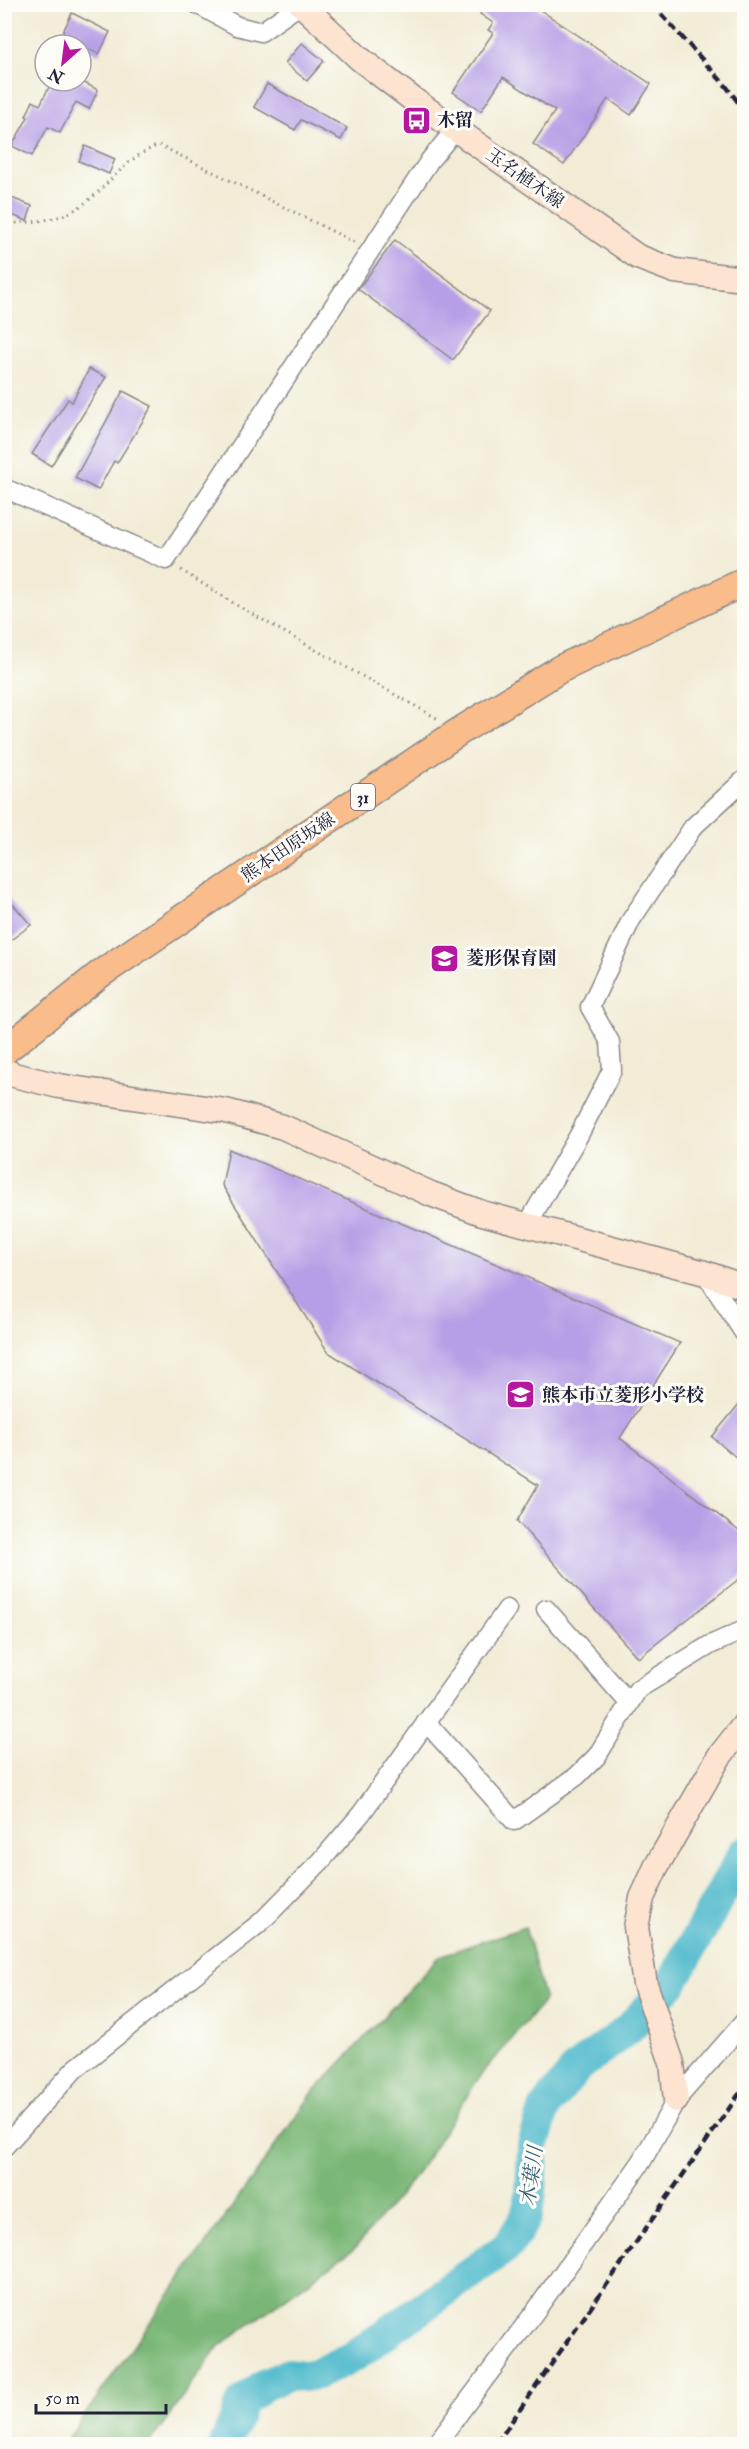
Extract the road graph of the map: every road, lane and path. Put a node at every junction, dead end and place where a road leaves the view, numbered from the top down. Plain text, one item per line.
1 (197, 4) edge
2 (301, 4) edge
3 (455, 130) junction
4 (4, 225) edge
5 (372, 250) junction
6 (744, 279) edge
7 (4, 488) edge
8 (166, 560) junction
9 (744, 582) edge
10 (460, 731) junction
11 (744, 780) edge
12 (4, 1051) edge
13 (4, 1070) edge
14 (526, 1227) junction
15 (705, 1273) junction
16 (744, 1287) edge
17 (744, 1333) edge
18 (507, 1609) dead end
19 (546, 1609) dead end
20 (744, 1629) edge
21 (629, 1703) junction
22 (426, 1722) junction
23 (744, 1725) edge
24 (744, 2022) edge
25 (676, 2100) junction
26 (4, 2147) edge
27 (436, 2445) edge

1 - 2 street
2 - 3 street, 玉名植木線
3 - 5 street
3 - 6 street, 玉名植木線
4 - 5 path
5 - 8 street
7 - 8 street
8 - 10 path
9 - 10 main road, 熊本田原坂線 / 31
10 - 12 main road, 熊本田原坂線 / 31
11 - 14 street
13 - 14 street
14 - 15 street
15 - 16 street
15 - 17 street
18 - 22 street
19 - 21 street
20 - 21 street
21 - 22 street
22 - 26 street
23 - 25 street
24 - 25 street
25 - 27 street

